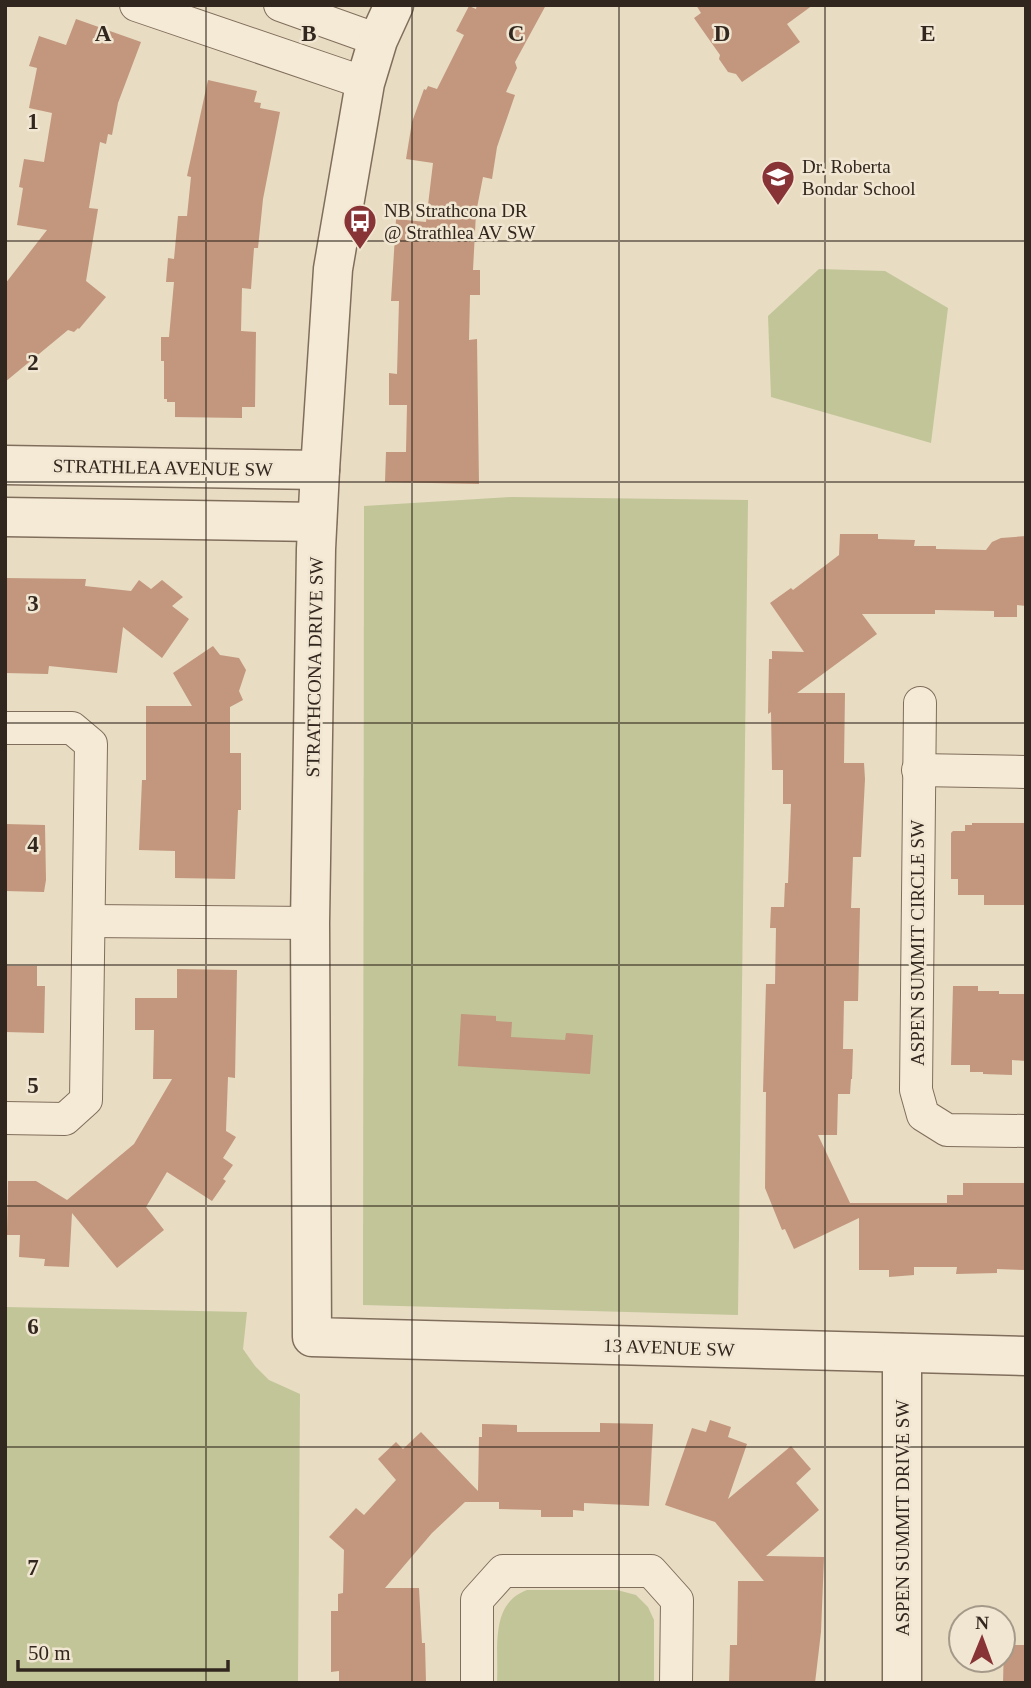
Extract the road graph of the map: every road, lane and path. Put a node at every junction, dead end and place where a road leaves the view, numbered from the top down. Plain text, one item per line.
1 (136, 5) edge
2 (280, 5) edge
3 (394, 5) edge
4 (378, 40) junction
5 (365, 83) junction
6 (5, 465) edge
7 (320, 470) junction
8 (5, 517) edge
9 (317, 522) junction
10 (920, 703) dead end
11 (5, 727) edge
12 (918, 770) junction
13 (1026, 772) edge
14 (90, 920) junction
15 (310, 923) junction
16 (5, 1118) edge
17 (1026, 1131) edge
18 (312, 1337) joint
19 (902, 1353) junction
20 (1026, 1356) edge
21 (477, 1683) edge
22 (676, 1683) edge
23 (902, 1683) edge

1 - 5 street
2 - 4 street
3 - 4 street, STRATHCONA DRIVE SW
4 - 5 street, STRATHCONA DRIVE SW
5 - 7 street, STRATHCONA DRIVE SW
6 - 7 street, STRATHLEA AVENUE SW
7 - 9 street, STRATHCONA DRIVE SW
8 - 9 street
9 - 15 street, STRATHCONA DRIVE SW
10 - 12 street, ASPEN SUMMIT CIRCLE SW
11 - 14 street
12 - 13 street
12 - 17 street, ASPEN SUMMIT CIRCLE SW
14 - 15 street
14 - 16 street
15 - 18 street, STRATHCONA DRIVE SW
18 - 19 street, 13 AVENUE SW
19 - 20 street, 13 AVENUE SW
19 - 23 street, ASPEN SUMMIT DRIVE SW
21 - 22 street

